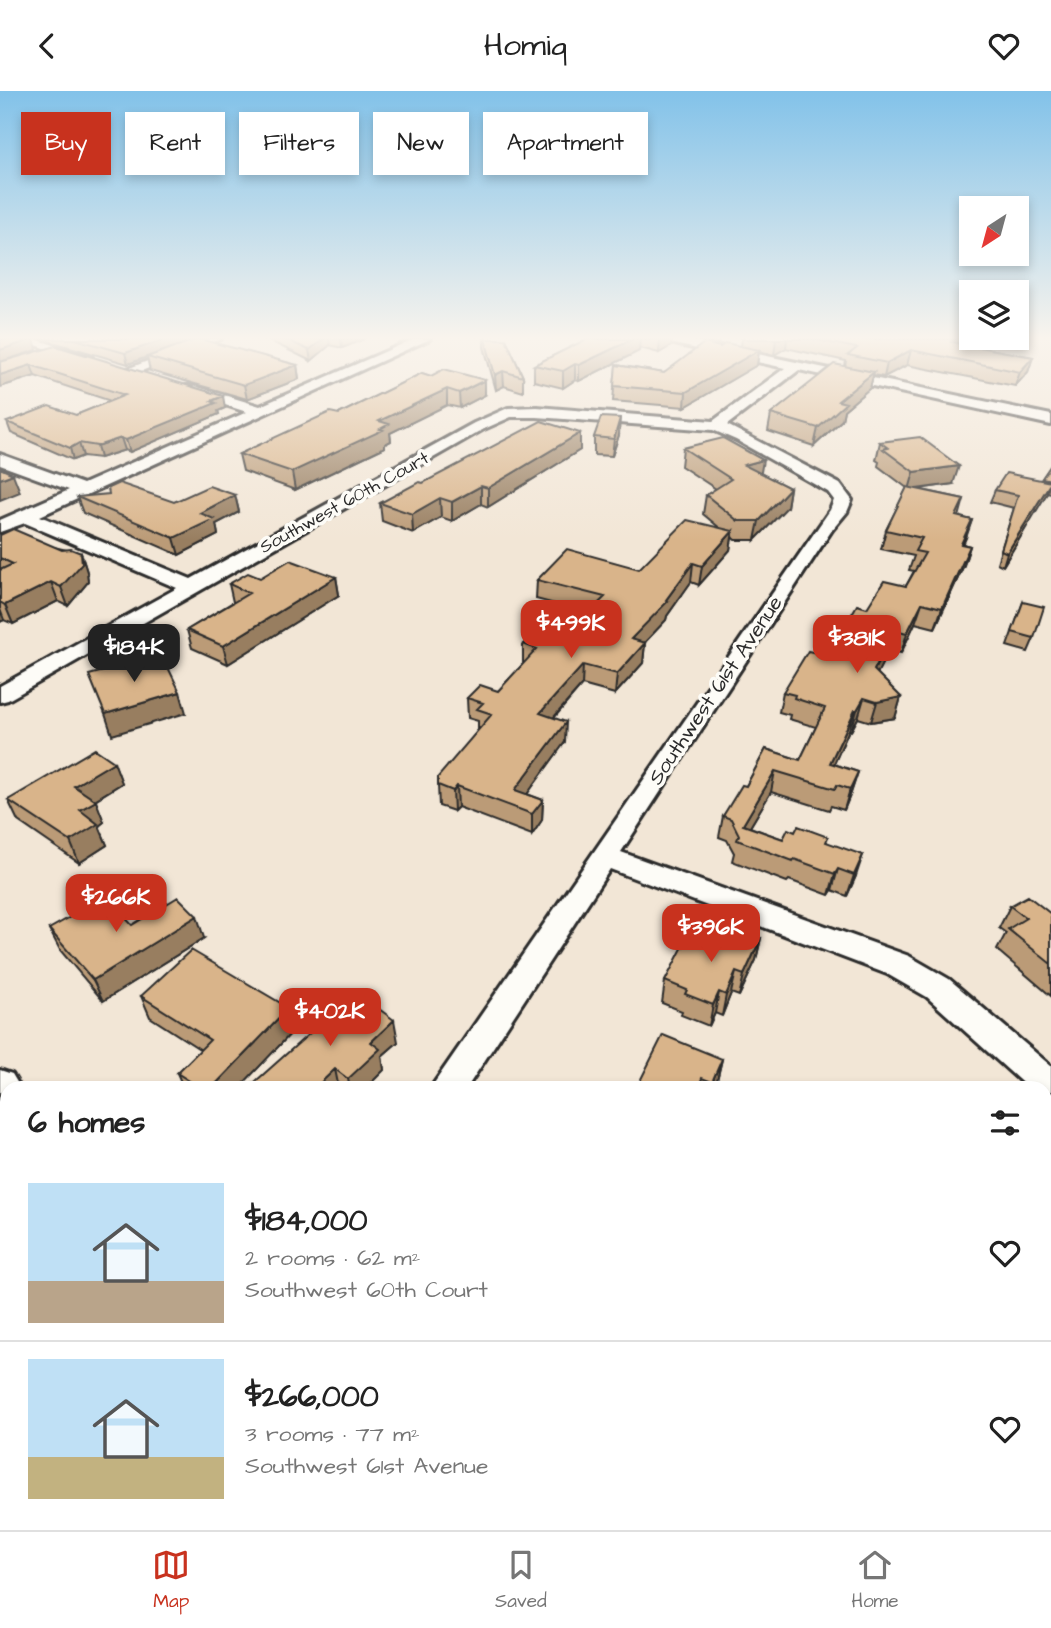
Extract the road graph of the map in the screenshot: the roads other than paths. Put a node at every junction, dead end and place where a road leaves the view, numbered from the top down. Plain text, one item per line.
1 (244, 406) edge
2 (271, 406) edge
3 (742, 406) edge
4 (987, 406) edge
5 (260, 411) junction
6 (1051, 420) edge
7 (716, 426) junction
8 (0, 459) edge
9 (84, 490) junction
10 (25, 516) junction
11 (0, 527) edge
12 (192, 587) junction
13 (0, 695) edge
14 (604, 856) junction
15 (452, 1081) edge
16 (1044, 1081) edge

1 - 5 street
2 - 5 street
3 - 7 street
4 - 6 street
5 - 9 street
7 - 12 street, Southwest 60th Court
7 - 14 street, Southwest 61st Avenue
8 - 9 street
9 - 10 street
10 - 11 street
10 - 12 street
12 - 13 street, Southwest 60th Court
14 - 15 street, Southwest 61st Avenue
14 - 16 street

